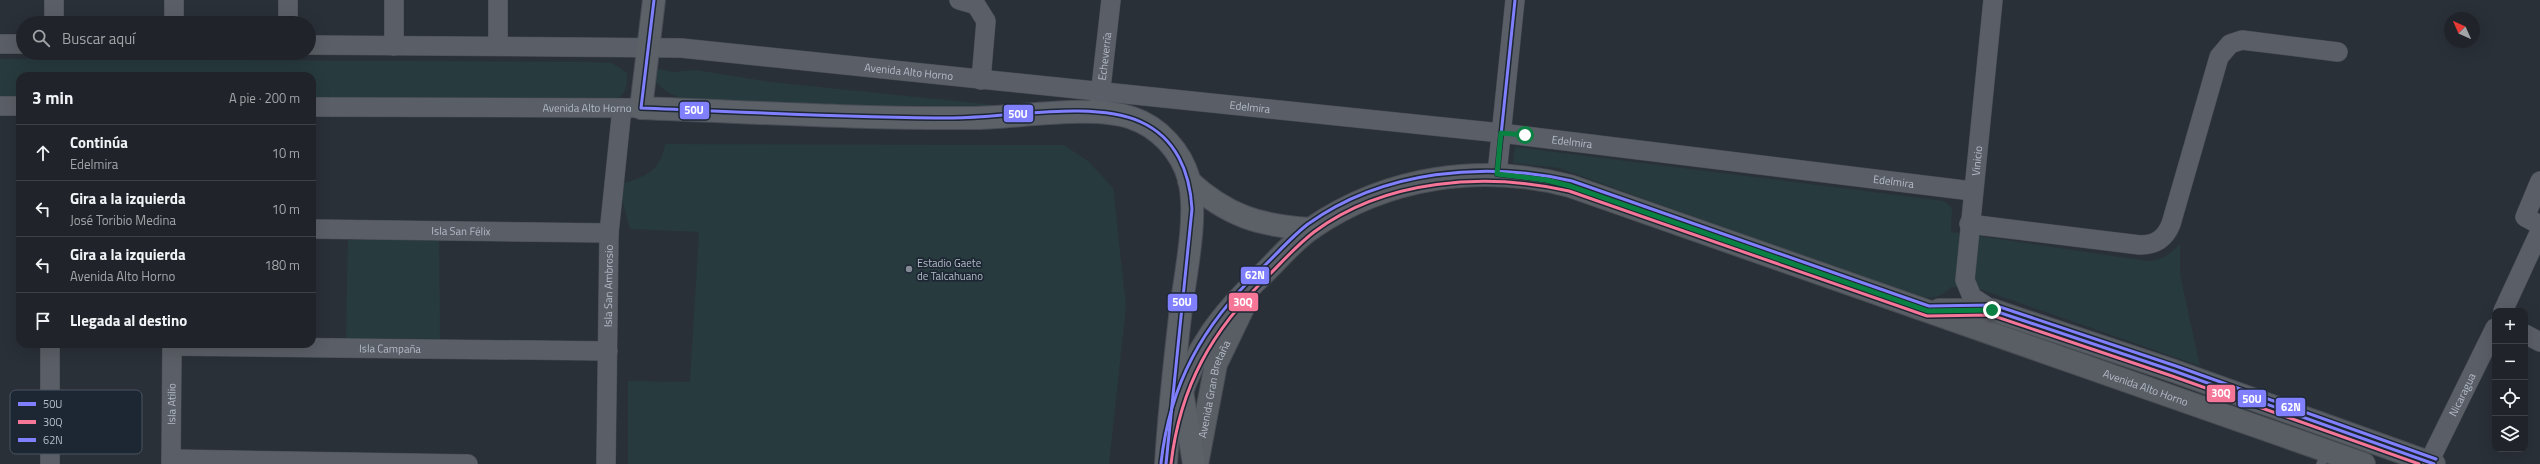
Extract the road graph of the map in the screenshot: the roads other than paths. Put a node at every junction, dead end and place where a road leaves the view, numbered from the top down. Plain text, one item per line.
1 (54, 0) edge
2 (174, 0) edge
3 (288, 0) edge
4 (394, 0) edge
5 (498, 0) edge
6 (654, 0) edge
7 (959, 0) edge
8 (1110, 0) edge
9 (1515, 0) edge
10 (1993, 0) edge
11 (54, 16) edge
12 (174, 16) edge
13 (288, 16) edge
14 (0, 44) edge
15 (16, 44) edge
16 (316, 45) edge
17 (394, 46) junction
18 (498, 46) junction
19 (648, 47) junction
20 (2338, 52) dead end
21 (981, 80) junction
22 (1099, 102) junction
23 (0, 106) edge
24 (16, 106) edge
25 (316, 107) edge
26 (632, 108) junction
27 (1501, 133) junction
28 (1497, 174) junction
29 (1189, 181) junction
30 (2540, 181) edge
31 (1972, 191) junction
32 (1969, 224) junction
33 (2540, 225) edge
34 (316, 229) edge
35 (1311, 229) junction
36 (2540, 230) edge
37 (609, 233) junction
38 (1262, 276) junction
39 (2504, 308) edge
40 (1992, 310) junction
41 (1928, 311) junction
42 (2492, 334) edge
43 (2528, 336) edge
44 (2540, 342) edge
45 (316, 347) edge
46 (50, 348) edge
47 (172, 348) edge
48 (1176, 351) junction
49 (608, 352) junction
50 (50, 390) edge
51 (1182, 390) junction
52 (1167, 456) edge
53 (2324, 457) edge
54 (172, 461) edge
55 (2432, 463) edge
56 (468, 464) edge
57 (606, 464) edge
58 (1195, 464) edge
59 (2364, 464) edge

1 - 11 street
2 - 12 street
3 - 13 street
4 - 17 street
5 - 18 street
6 - 19 main road
7 - 21 street
8 - 22 street, Echeverría
9 - 27 street
10 - 31 street, Vinicio
14 - 15 street
16 - 17 street, Avenida Alto Horno
17 - 18 street, Avenida Alto Horno
18 - 19 street, Avenida Alto Horno
19 - 21 street, Avenida Alto Horno
19 - 26 main road
20 - 32 street
21 - 22 street, Avenida Alto Horno
22 - 26 main road, Avenida Alto Horno
22 - 27 street, Edelmira
22 - 29 main road, Avenida Alto Horno
23 - 24 street
25 - 26 street, Avenida Alto Horno
26 - 37 street, Isla San Ambrosio
27 - 28 street
27 - 31 street, Edelmira
28 - 35 main road, Avenida Alto Horno
28 - 41 main road, Avenida Alto Horno
29 - 35 main road
29 - 48 main road, Avenida Gran Bretaña
30 - 33 street
31 - 32 street, Vinicio
32 - 40 street, Vinicio
34 - 37 street, Isla San Félix
35 - 38 main road, Avenida Gran Bretaña
36 - 39 street
37 - 49 street, Isla San Ambrosio
38 - 51 main road, Avenida Gran Bretaña
38 - 58 main road, Avenida Gran Bretaña
40 - 41 main road, Avenida Alto Horno
40 - 55 main road, Avenida Alto Horno
41 - 53 main road, Avenida Alto Horno
42 - 55 street, Nicaragua
43 - 44 street
45 - 49 street, Isla Campaña
46 - 50 street
47 - 54 street, Isla Atilio
48 - 51 main road, Avenida Gran Bretaña
48 - 52 main road, Avenida Gran Bretaña
49 - 57 street, Isla San Ambrosio
51 - 52 main road, Avenida Gran Bretaña
51 - 58 main road
53 - 59 main road, Avenida Alto Horno
54 - 56 street

